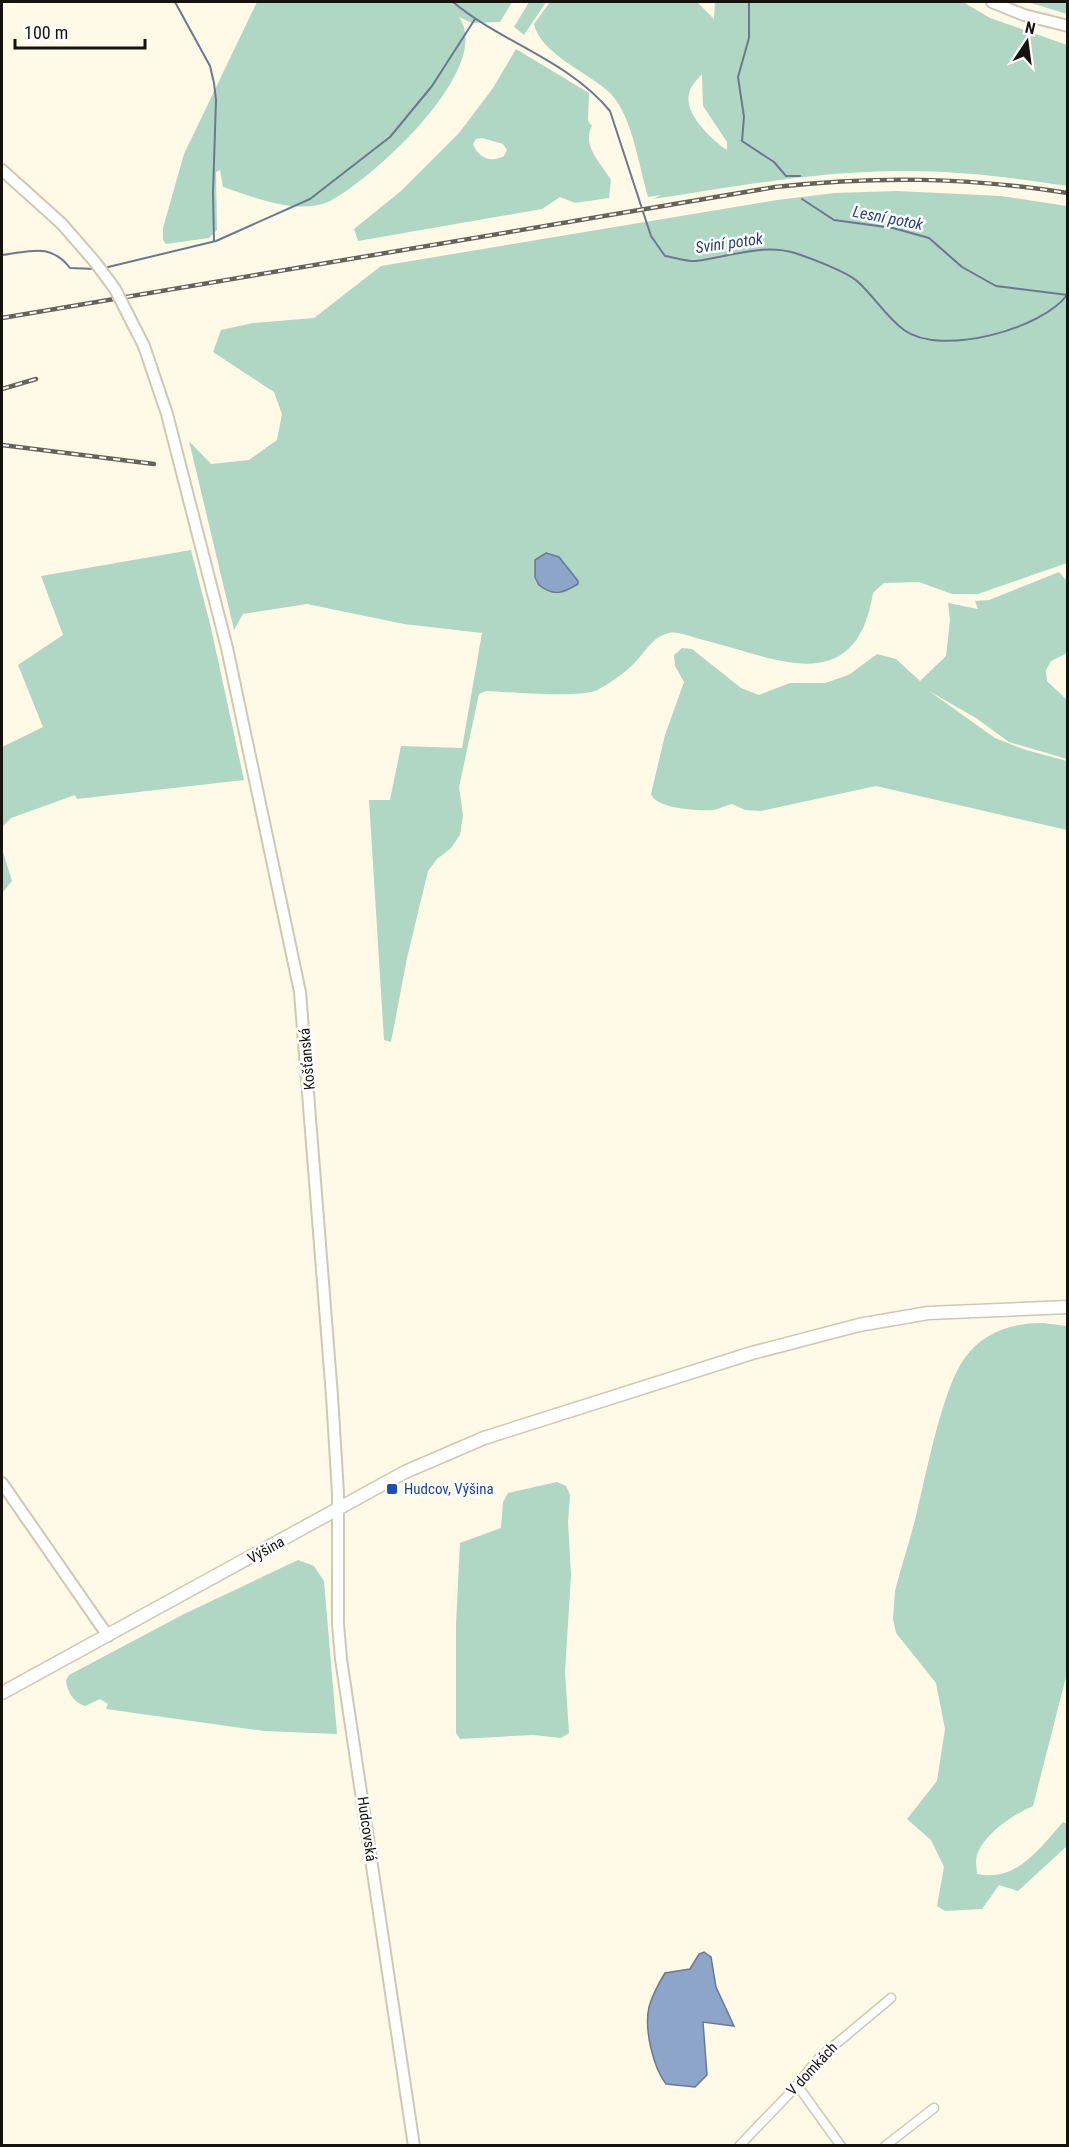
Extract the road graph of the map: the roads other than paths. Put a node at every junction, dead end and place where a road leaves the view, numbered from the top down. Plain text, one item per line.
1 (992, 2) edge
2 (1068, 26) edge
3 (2, 170) edge
4 (1068, 1307) edge
5 (2, 1483) edge
6 (338, 1511) junction
7 (108, 1636) junction
8 (2, 1693) edge
9 (891, 1998) dead end
10 (797, 2085) junction
11 (934, 2108) dead end
12 (414, 2145) edge
13 (739, 2145) edge
14 (841, 2145) edge
15 (885, 2145) edge

1 - 2 street
3 - 6 street, Košťanská, bridge
4 - 6 main road, Výšina
5 - 7 street
6 - 7 main road, Výšina
6 - 12 street, Hudcovská
7 - 8 main road, Výšina
9 - 10 street, V domkách
10 - 13 street, V domkách
10 - 14 street
11 - 15 street

